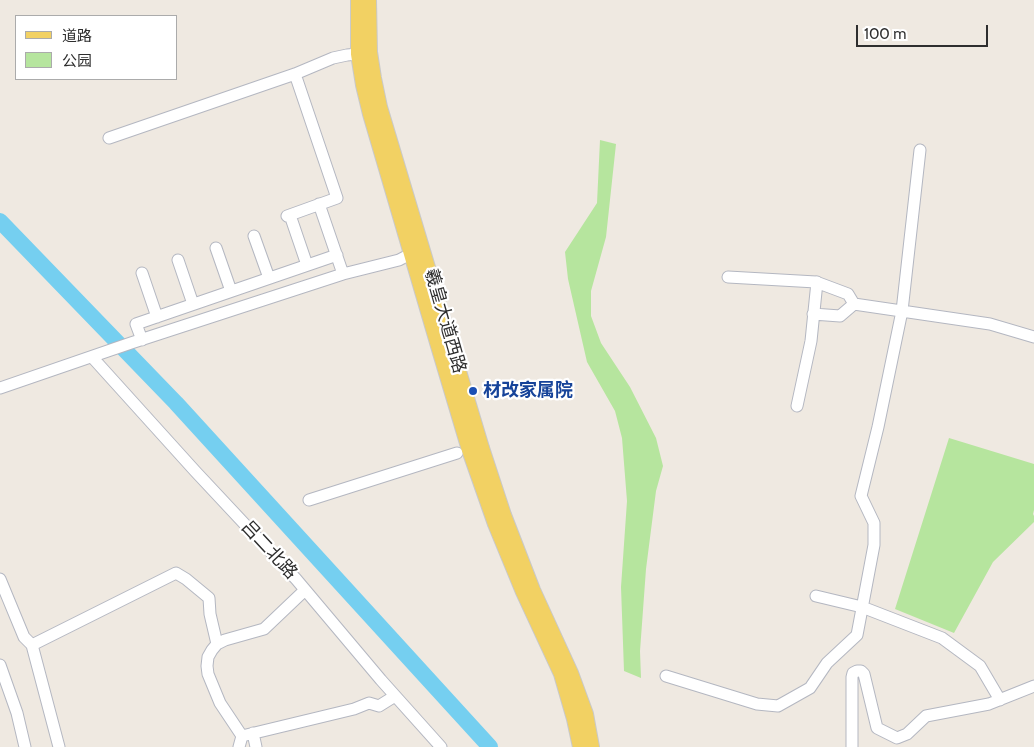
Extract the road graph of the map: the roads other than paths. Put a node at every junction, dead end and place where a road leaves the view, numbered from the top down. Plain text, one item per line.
1 (358, 0) edge
2 (369, 0) edge
3 (358, 54) junction
4 (295, 74) junction
5 (109, 138) dead end
6 (920, 150) dead end
7 (319, 204) junction
8 (254, 236) dead end
9 (216, 248) dead end
10 (417, 250) junction
11 (336, 255) junction
12 (178, 260) dead end
13 (307, 265) junction
14 (142, 274) dead end
15 (343, 274) junction
16 (728, 277) dead end
17 (269, 278) junction
18 (817, 282) junction
19 (231, 291) junction
20 (194, 304) junction
21 (854, 304) junction
22 (902, 311) junction
23 (814, 314) junction
24 (157, 317) junction
25 (1034, 337) edge
26 (136, 342) junction
27 (96, 356) junction
28 (0, 388) edge
29 (797, 406) dead end
30 (457, 453) dead end
31 (309, 500) dead end
32 (0, 579) edge
33 (304, 590) junction
34 (816, 596) dead end
35 (862, 607) junction
36 (218, 644) junction
37 (32, 645) junction
38 (0, 665) edge
39 (666, 676) dead end
40 (1034, 686) edge
41 (395, 696) junction
42 (1000, 700) junction
43 (245, 739) edge
44 (25, 747) edge
45 (59, 747) edge
46 (256, 747) edge
47 (441, 747) edge
48 (580, 747) edge
49 (592, 747) edge
50 (852, 747) edge

1 - 3 main road, 羲皇大道西路
2 - 10 main road, 羲皇大道西路
3 - 4 street
3 - 10 main road, 羲皇大道西路
4 - 5 street
4 - 7 street
6 - 22 street
7 - 11 street
7 - 13 street
8 - 17 street
9 - 19 street
10 - 15 street
10 - 48 main road, 羲皇大道西路
10 - 49 main road, 羲皇大道西路
11 - 13 street
11 - 15 street
12 - 20 street
13 - 17 street
14 - 24 street
15 - 26 street
16 - 18 street
17 - 19 street
18 - 21 street
18 - 23 street
19 - 20 street
20 - 24 street
21 - 22 street
21 - 23 street
22 - 25 street
22 - 35 street
23 - 29 street
24 - 26 street
26 - 27 street
27 - 28 street
27 - 33 street, 吕二北路
30 - 31 street
32 - 37 street
33 - 36 street
33 - 41 street, 吕二北路
34 - 35 street
35 - 39 street
35 - 42 street
36 - 37 street
36 - 43 street
37 - 45 street
38 - 44 street
40 - 42 street
41 - 43 street
41 - 47 street, 吕二北路
42 - 50 street
43 - 46 street

